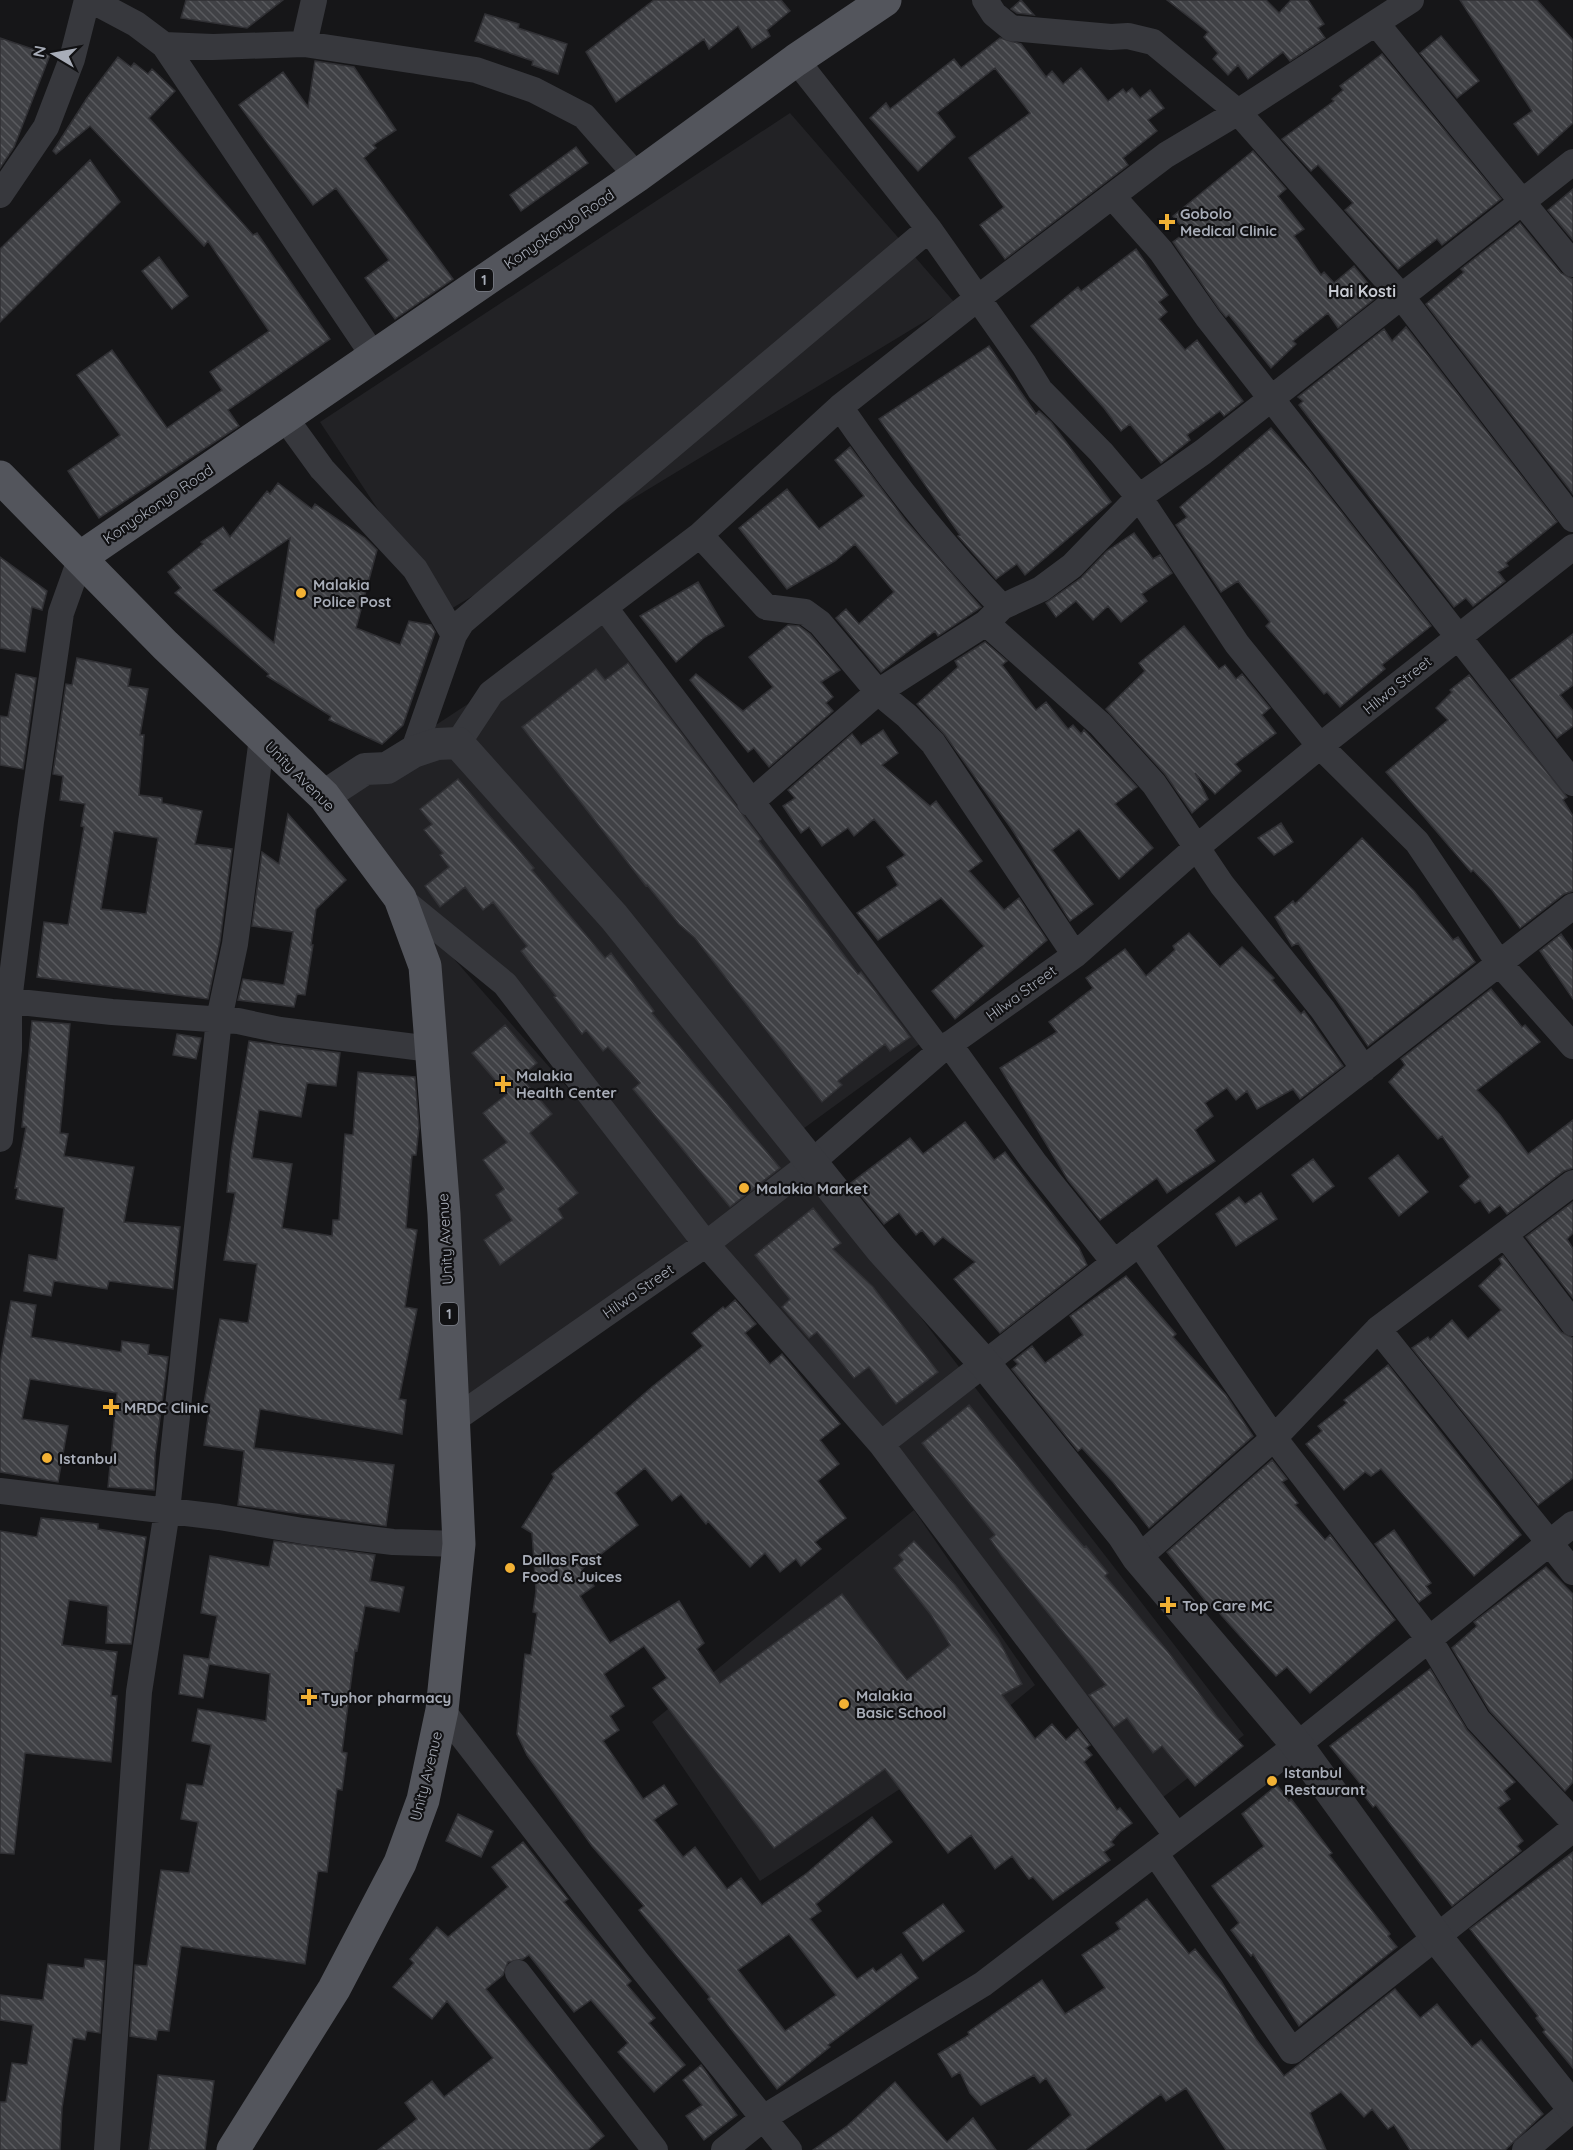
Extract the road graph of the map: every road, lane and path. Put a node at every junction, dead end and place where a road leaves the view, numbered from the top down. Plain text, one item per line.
1 (89, 0) edge
2 (314, 0) edge
3 (885, 0) edge
4 (985, 0) edge
5 (1411, 0) edge
6 (1376, 23) junction
7 (304, 44) junction
8 (164, 45) junction
9 (796, 60) junction
10 (1238, 112) junction
11 (1573, 162) edge
12 (637, 176) junction
13 (0, 195) edge
14 (1112, 196) junction
15 (1521, 200) junction
16 (929, 229) junction
17 (1573, 264) edge
18 (1401, 296) junction
19 (978, 298) junction
20 (372, 355) junction
21 (1272, 397) junction
22 (840, 407) junction
23 (285, 418) junction
24 (0, 477) edge
25 (1139, 497) junction
26 (1573, 519) edge
27 (700, 535) junction
28 (1573, 547) edge
29 (81, 557) junction
30 (605, 608) junction
31 (994, 615) junction
32 (454, 635) junction
33 (1456, 636) junction
34 (878, 692) junction
35 (262, 738) junction
36 (458, 743) junction
37 (1320, 746) junction
38 (413, 752) junction
39 (1573, 783) edge
40 (324, 796) junction
41 (750, 803) junction
42 (1196, 848) junction
43 (400, 898) junction
44 (1573, 906) edge
45 (1075, 955) junction
46 (1500, 963) junction
47 (4, 1000) edge
48 (219, 1019) junction
49 (1573, 1046) edge
50 (945, 1048) junction
51 (431, 1049) junction
52 (1364, 1069) junction
53 (0, 1139) edge
54 (812, 1162) junction
55 (1573, 1183) edge
56 (1506, 1236) junction
57 (1139, 1243) junction
58 (706, 1244) junction
59 (1114, 1262) junction
60 (1573, 1323) edge
61 (1378, 1329) junction
62 (984, 1363) junction
63 (455, 1419) junction
64 (1274, 1438) junction
65 (881, 1444) junction
66 (0, 1491) edge
67 (167, 1511) junction
68 (1573, 1524) edge
69 (1550, 1542) junction
70 (459, 1544) junction
71 (1137, 1558) junction
72 (1573, 1572) edge
73 (1429, 1639) junction
74 (442, 1710) junction
75 (1297, 1745) junction
76 (1573, 1821) edge
77 (1573, 1829) edge
78 (1177, 1836) junction
79 (1155, 1853) junction
80 (1437, 1938) junction
81 (518, 1973) dead end
82 (1573, 2108) edge
83 (765, 2117) junction
84 (107, 2150) edge
85 (232, 2150) edge
86 (655, 2150) edge
87 (724, 2150) edge
88 (789, 2150) edge
89 (1525, 2150) edge

1 - 8 street
1 - 13 street
2 - 7 street
3 - 9 main road, Konyokonyo Road / 1
4 - 10 street
5 - 6 street
6 - 10 street
6 - 15 street
7 - 8 street
7 - 12 street
8 - 20 street
9 - 12 main road, Konyokonyo Road / 1
9 - 16 street
10 - 14 street
10 - 18 street
11 - 15 street
12 - 20 main road, Konyokonyo Road / 1
14 - 19 street
14 - 21 street
15 - 17 street
15 - 18 street
16 - 19 street
16 - 32 street
18 - 21 street
18 - 26 street
19 - 22 street
19 - 25 street
20 - 23 main road, Konyokonyo Road / 1
21 - 25 street
21 - 33 street
22 - 27 street
22 - 31 street
23 - 29 main road, Konyokonyo Road / 1
23 - 32 street
24 - 29 main road, Unity Avenue
25 - 31 street
25 - 37 street
27 - 30 street
27 - 34 street
28 - 33 street, Hilwa Street
29 - 35 main road, Unity Avenue / 1
29 - 47 street
30 - 36 street
30 - 41 street
31 - 34 street
31 - 42 street
32 - 38 street
33 - 37 street, Hilwa Street
33 - 39 street
34 - 41 street
34 - 45 street
35 - 40 main road, Unity Avenue / 1
35 - 48 street
36 - 38 street
36 - 54 street
37 - 42 street, Hilwa Street
37 - 46 street
38 - 40 street
40 - 43 main road, Unity Avenue / 1
41 - 50 street
42 - 45 street, Hilwa Street
42 - 52 street
43 - 51 main road, Unity Avenue / 1
43 - 58 street
44 - 46 street
45 - 50 street, Hilwa Street
46 - 49 street
46 - 52 street
47 - 48 street
47 - 53 street
48 - 51 street
48 - 67 street
50 - 54 street, Hilwa Street
50 - 59 street
51 - 63 main road, Unity Avenue / 1
52 - 57 street
54 - 58 street, Hilwa Street
54 - 62 street
55 - 56 street
56 - 60 street
56 - 61 street
57 - 59 street
57 - 64 street
58 - 63 street, Hilwa Street
58 - 65 street
59 - 62 street
61 - 64 street
61 - 69 street
62 - 65 street
62 - 71 street
63 - 70 main road, Unity Avenue / 1
64 - 71 street
64 - 73 street
65 - 78 street
66 - 67 street
67 - 70 street
67 - 84 street
68 - 69 street
69 - 72 street
69 - 73 street
70 - 74 main road, Unity Avenue / 1
71 - 75 street
73 - 75 street
73 - 76 street
74 - 83 street
74 - 85 main road, Unity Avenue / 1
75 - 78 street
75 - 80 street
77 - 80 street
78 - 79 street
79 - 80 street
79 - 83 street
80 - 82 street
81 - 86 street
82 - 89 street
83 - 87 street
83 - 88 street

